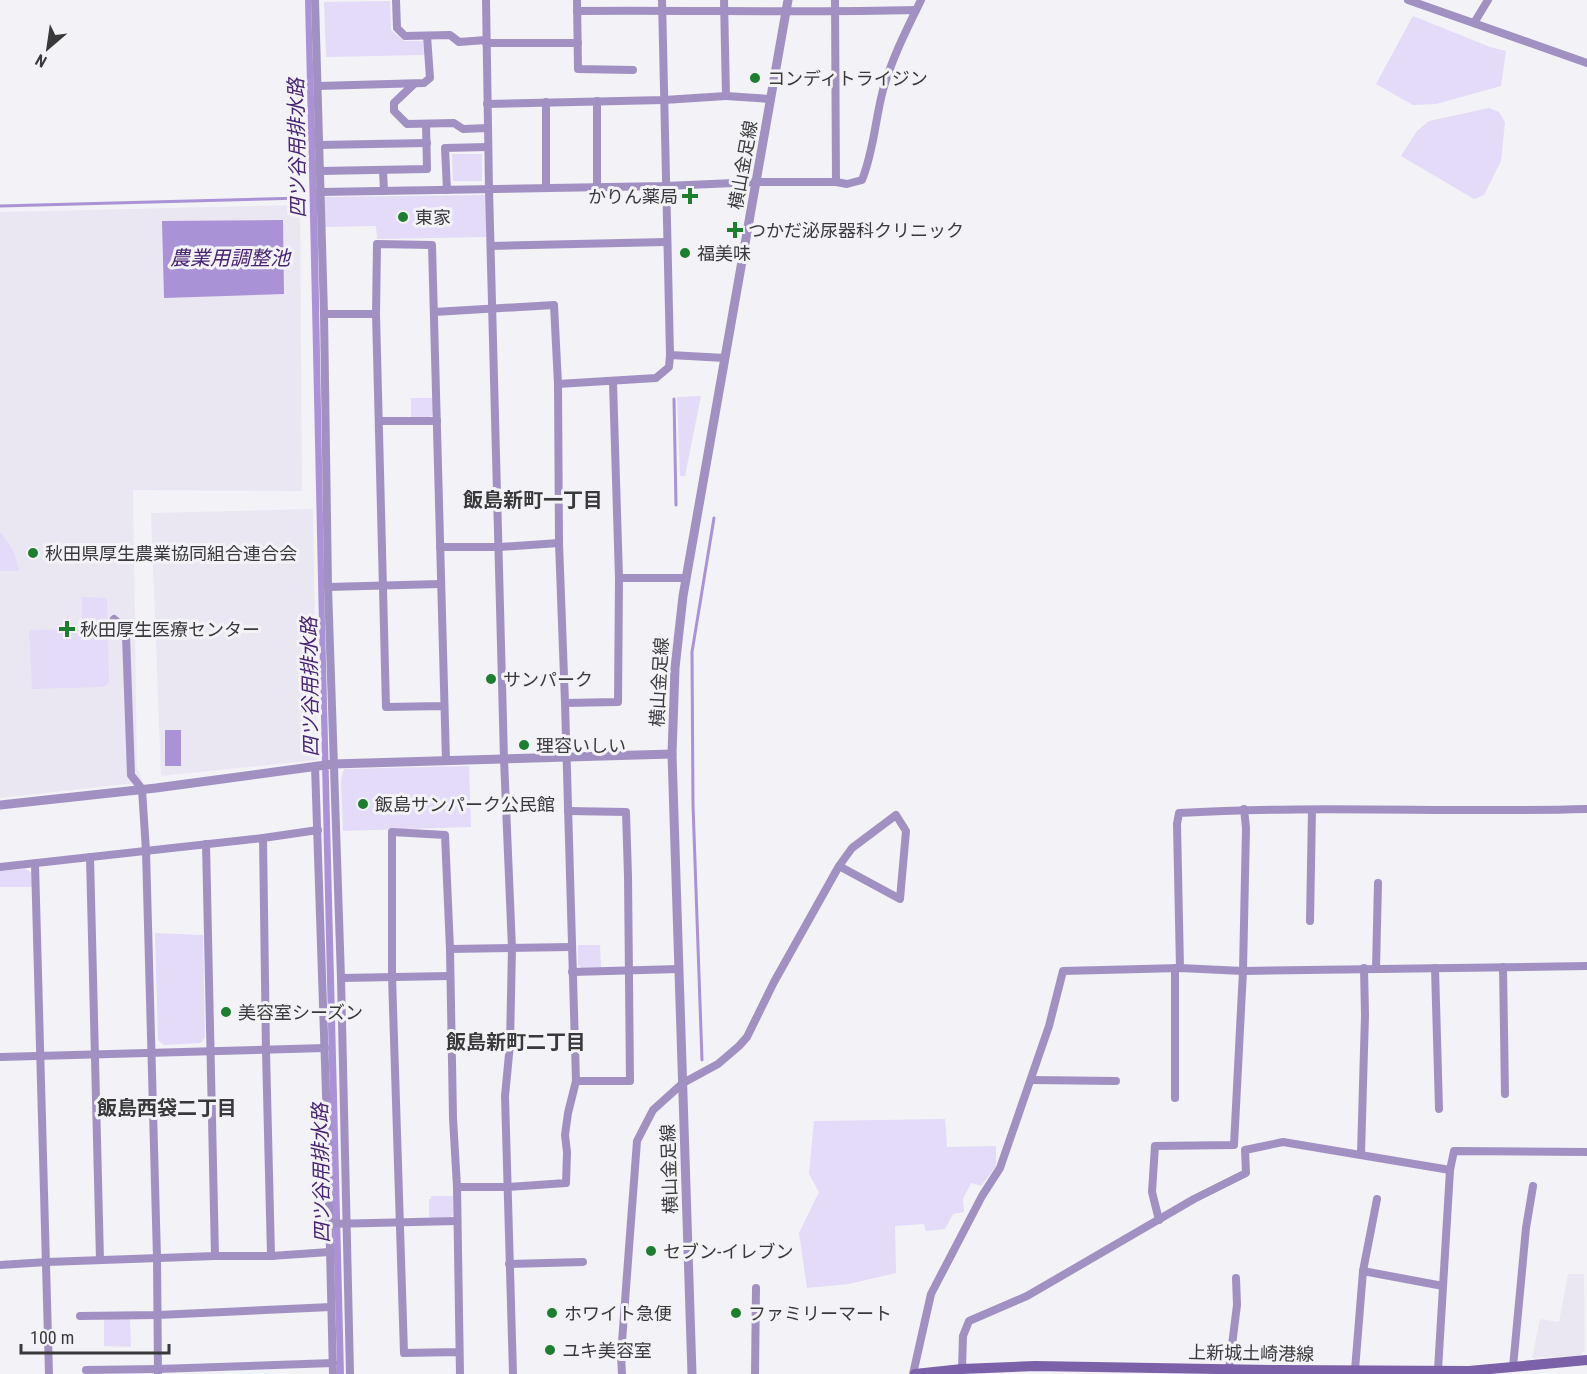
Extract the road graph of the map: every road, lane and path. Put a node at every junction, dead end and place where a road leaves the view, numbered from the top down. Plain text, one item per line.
1 (315, 0) edge
2 (396, 0) edge
3 (486, 0) edge
4 (577, 0) edge
5 (662, 0) edge
6 (724, 0) edge
7 (788, 0) edge
8 (835, 0) edge
9 (921, 0) edge
10 (1408, 0) edge
11 (1488, 0) edge
12 (662, 10) junction
13 (916, 10) junction
14 (577, 12) junction
15 (724, 12) junction
16 (786, 12) junction
17 (834, 12) junction
18 (1474, 23) junction
19 (427, 36) junction
20 (486, 41) junction
21 (578, 43) junction
22 (1587, 63) edge
23 (633, 69) dead end
24 (414, 84) junction
25 (318, 86) junction
26 (726, 96) junction
27 (771, 99) junction
28 (664, 100) junction
29 (597, 101) junction
30 (546, 102) junction
31 (487, 104) junction
32 (426, 124) junction
33 (488, 128) junction
34 (427, 143) junction
35 (319, 145) junction
36 (488, 147) junction
37 (383, 170) junction
38 (320, 171) junction
39 (757, 182) junction
40 (836, 182) junction
41 (597, 186) junction
42 (665, 186) junction
43 (546, 188) junction
44 (489, 189) junction
45 (447, 190) junction
46 (384, 191) junction
47 (320, 192) junction
48 (666, 242) junction
49 (491, 246) junction
50 (493, 309) junction
51 (434, 312) junction
52 (324, 314) junction
53 (376, 314) junction
54 (670, 355) junction
55 (725, 358) junction
56 (613, 382) junction
57 (558, 384) junction
58 (437, 421) junction
59 (379, 422) junction
60 (559, 543) junction
61 (440, 547) junction
62 (500, 547) junction
63 (619, 578) junction
64 (686, 578) junction
65 (440, 584) junction
66 (384, 585) junction
67 (328, 587) junction
68 (114, 619) dead end
69 (565, 702) junction
70 (444, 706) junction
71 (672, 754) junction
72 (567, 757) junction
73 (504, 759) junction
74 (446, 761) junction
75 (332, 764) junction
76 (318, 766) junction
77 (142, 789) junction
78 (0, 805) edge
79 (1244, 809) junction
80 (1587, 809) edge
81 (568, 810) junction
82 (1312, 810) junction
83 (318, 830) junction
84 (263, 838) junction
85 (206, 844) junction
86 (146, 851) junction
87 (90, 857) junction
88 (35, 864) junction
89 (839, 866) junction
90 (0, 867) edge
91 (1378, 883) dead end
92 (1310, 921) dead end
93 (571, 947) junction
94 (512, 948) junction
95 (450, 949) junction
96 (1587, 966) edge
97 (1503, 967) junction
98 (1178, 968) junction
99 (1364, 968) junction
100 (1376, 968) junction
101 (1435, 968) junction
102 (679, 969) junction
103 (628, 970) junction
104 (1242, 971) junction
105 (572, 972) junction
106 (392, 976) junction
107 (449, 976) junction
108 (341, 978) junction
109 (325, 1048) junction
110 (266, 1051) junction
111 (210, 1052) junction
112 (151, 1053) junction
113 (94, 1054) junction
114 (39, 1055) junction
115 (0, 1057) edge
116 (1031, 1080) junction
117 (576, 1081) junction
118 (1116, 1081) dead end
119 (683, 1083) junction
120 (1505, 1094) dead end
121 (1174, 1098) dead end
122 (1439, 1109) dead end
123 (1587, 1152) edge
124 (1361, 1155) junction
125 (1450, 1170) junction
126 (1533, 1186) dead end
127 (457, 1187) junction
128 (508, 1187) junction
129 (1377, 1199) dead end
130 (1160, 1220) junction
131 (457, 1221) junction
132 (399, 1222) junction
133 (344, 1223) junction
134 (330, 1224) junction
135 (330, 1252) junction
136 (215, 1256) junction
137 (271, 1256) junction
138 (157, 1258) junction
139 (100, 1260) junction
140 (47, 1262) junction
141 (583, 1262) dead end
142 (509, 1264) junction
143 (0, 1265) edge
144 (1363, 1271) junction
145 (1236, 1278) dead end
146 (1443, 1286) junction
147 (756, 1288) dead end
148 (331, 1307) junction
149 (158, 1315) junction
150 (80, 1316) dead end
151 (459, 1352) junction
152 (1587, 1360) edge
153 (333, 1363) junction
154 (1513, 1367) junction
155 (962, 1369) junction
156 (1229, 1369) junction
157 (86, 1370) dead end
158 (1355, 1370) junction
159 (975, 1371) edge
160 (1431, 1371) edge
161 (158, 1372) edge
162 (1277, 1372) edge
163 (1368, 1372) edge
164 (1469, 1373) edge
165 (50, 1374) edge
166 (333, 1374) edge
167 (350, 1374) edge
168 (460, 1374) edge
169 (513, 1374) edge
170 (622, 1374) edge
171 (692, 1374) edge
172 (755, 1374) edge
173 (914, 1374) edge

1 - 25 street
2 - 19 street
3 - 20 street
4 - 14 street
5 - 12 street
6 - 15 street
7 - 16 street, 横山金足線
8 - 17 street
9 - 13 street
10 - 18 street
11 - 18 street
12 - 14 street
12 - 15 street
12 - 28 street
13 - 17 street
13 - 40 street
14 - 21 street
15 - 16 street
15 - 26 street
16 - 17 street
16 - 27 street, 横山金足線
17 - 40 street
18 - 22 street
19 - 20 street
19 - 24 street
20 - 21 street
20 - 31 street
21 - 23 street
24 - 25 street
24 - 32 street
25 - 35 street
26 - 27 street
26 - 28 street
27 - 39 street, 横山金足線
28 - 29 street
28 - 42 street
29 - 30 street
29 - 41 street
30 - 31 street
30 - 43 street
31 - 33 street
32 - 33 street
32 - 34 street
33 - 36 street
34 - 35 street
34 - 37 street
35 - 38 street
36 - 44 street
36 - 45 street
37 - 38 street
37 - 46 street
38 - 47 street
39 - 40 street
39 - 42 street
39 - 55 street, 横山金足線
41 - 42 street
41 - 43 street
42 - 48 street
43 - 44 street
44 - 45 street
44 - 49 street
45 - 46 street
46 - 47 street
47 - 52 street
48 - 49 street
48 - 54 street
49 - 50 street
50 - 51 street
50 - 57 street
50 - 62 street
51 - 53 street
51 - 58 street
52 - 53 street
52 - 67 street
53 - 59 street
54 - 55 street
54 - 56 street
55 - 64 street, 横山金足線
56 - 57 street
56 - 63 street
57 - 60 street
58 - 59 street
58 - 61 street
59 - 66 street
60 - 62 street
60 - 69 street
61 - 62 street
61 - 65 street
62 - 73 street
63 - 64 street
63 - 69 street
64 - 71 street, 横山金足線
65 - 66 street
65 - 70 street
66 - 67 street
66 - 70 street
67 - 75 street
68 - 77 street
69 - 72 street
70 - 74 street
71 - 72 street
71 - 102 street, 横山金足線
72 - 73 street
72 - 81 street
73 - 74 street
73 - 94 street
74 - 75 street
75 - 76 street
75 - 108 street
76 - 77 street
76 - 83 street
77 - 78 street
77 - 86 street
79 - 82 street
79 - 98 street
79 - 104 street
80 - 82 street
81 - 93 street
81 - 103 street
82 - 92 street
83 - 84 street
83 - 109 street
84 - 85 street
84 - 110 street
85 - 86 street
85 - 111 street
86 - 87 street
86 - 112 street
87 - 88 street
87 - 113 street
88 - 90 street
88 - 114 street
89 - 89 street
89 - 119 street
91 - 100 street
93 - 94 street
93 - 105 street
94 - 95 street
94 - 128 street
95 - 106 street
95 - 107 street
96 - 97 street
97 - 101 street
97 - 120 street
98 - 104 street
98 - 116 street
98 - 121 street
99 - 100 street
99 - 104 street
99 - 124 street
100 - 101 street
101 - 122 street
102 - 103 street
102 - 119 street, 横山金足線
103 - 105 street
103 - 117 street
104 - 130 street
105 - 117 street
106 - 107 street
106 - 108 street
106 - 132 street
107 - 127 street
108 - 133 street
109 - 110 street
109 - 134 street
110 - 111 street
110 - 137 street
111 - 112 street
111 - 136 street
112 - 113 street
112 - 138 street
113 - 114 street
113 - 139 street
114 - 115 street
114 - 140 street
116 - 118 street
116 - 173 street
117 - 128 street
119 - 170 street
119 - 171 street, 横山金足線
123 - 125 street
124 - 125 street
124 - 130 street
125 - 146 street
126 - 154 street
127 - 128 street
127 - 131 street
128 - 142 street
129 - 144 street
130 - 155 street
131 - 132 street
131 - 151 street
132 - 133 street
132 - 151 street
133 - 134 street
133 - 167 street
134 - 135 street
135 - 137 street
135 - 148 street
136 - 137 street
136 - 138 street
138 - 139 street
138 - 149 street
139 - 140 street
140 - 143 street
140 - 165 street
141 - 142 street
142 - 169 street
144 - 146 street
144 - 158 street
145 - 156 street
146 - 160 street
147 - 172 street
148 - 149 street
148 - 153 street
149 - 150 street
149 - 161 street
151 - 168 street
152 - 154 main road, 上新城土崎港線
153 - 161 street
153 - 166 street
154 - 164 main road, 上新城土崎港線
155 - 159 main road, 上新城土崎港線
155 - 173 main road, 上新城土崎港線
156 - 159 main road, 上新城土崎港線
156 - 162 main road, 上新城土崎港線
157 - 161 street
158 - 162 main road, 上新城土崎港線
158 - 163 main road, 上新城土崎港線
160 - 163 main road, 上新城土崎港線
160 - 164 main road, 上新城土崎港線

